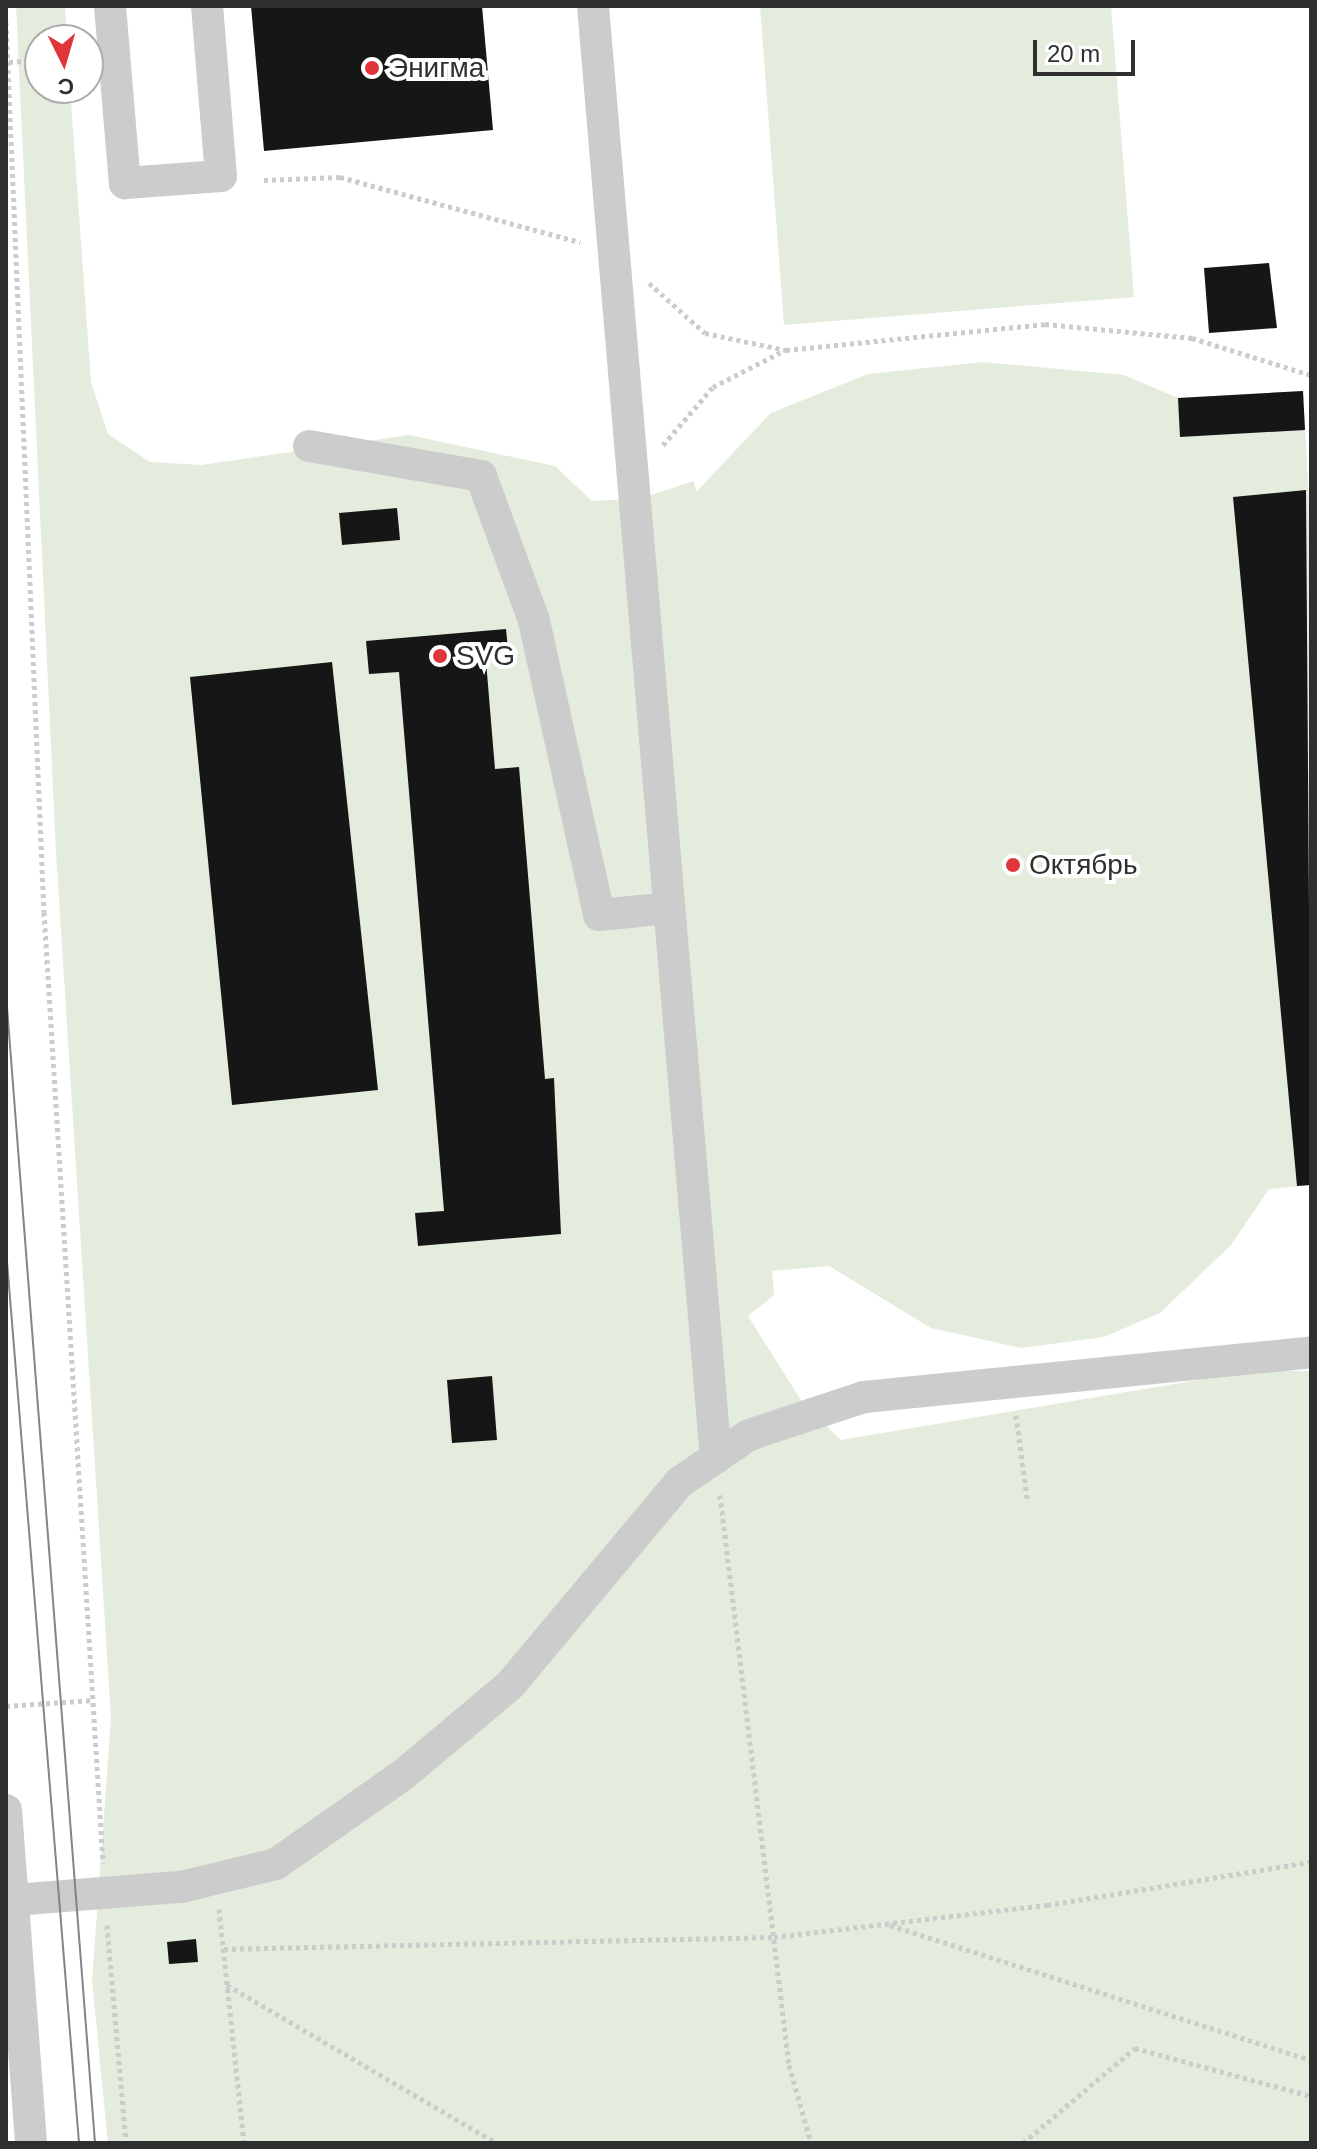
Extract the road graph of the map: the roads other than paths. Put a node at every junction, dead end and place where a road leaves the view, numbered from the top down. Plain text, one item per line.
1 (110, 6) edge
2 (207, 6) edge
3 (593, 6) edge
4 (309, 446) dead end
5 (669, 908) junction
6 (1311, 1352) edge
7 (716, 1458) junction
8 (6, 1810) edge
9 (14, 1900) junction
10 (14, 1998) edge
11 (31, 2143) edge

1 - 2 street
3 - 5 street
4 - 5 street
5 - 7 street
6 - 7 street
7 - 9 street
8 - 9 street
9 - 10 street
10 - 11 street

